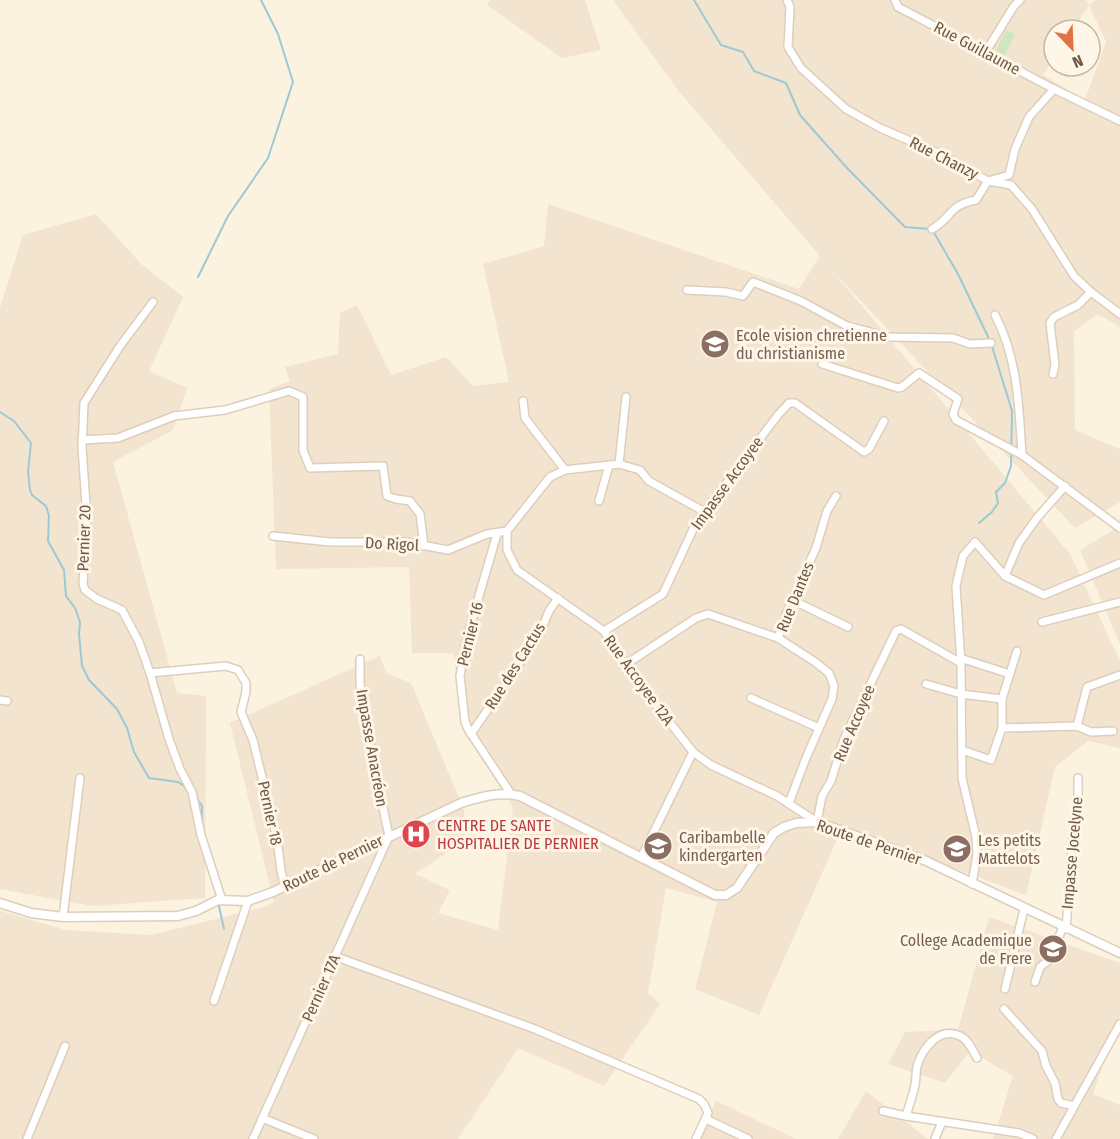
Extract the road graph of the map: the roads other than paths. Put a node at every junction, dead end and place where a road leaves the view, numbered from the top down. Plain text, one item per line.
1 (787, 0) edge
2 (1020, 0) edge
3 (897, 4) edge
4 (986, 53) junction
5 (1054, 89) junction
6 (1120, 121) edge
7 (988, 181) junction
8 (932, 229) dead end
9 (687, 290) dead end
10 (1091, 292) junction
11 (153, 302) dead end
12 (1120, 314) edge
13 (995, 315) dead end
14 (991, 343) dead end
15 (822, 364) dead end
16 (1053, 374) dead end
17 (626, 397) dead end
18 (524, 401) dead end
19 (884, 421) dead end
20 (82, 440) junction
21 (1022, 455) junction
22 (620, 464) junction
23 (609, 465) junction
24 (565, 470) junction
25 (1065, 486) junction
26 (836, 496) dead end
27 (599, 501) dead end
28 (705, 512) junction
29 (1120, 528) edge
30 (507, 531) junction
31 (497, 534) junction
32 (273, 536) dead end
33 (424, 546) junction
34 (1120, 563) edge
35 (1005, 576) junction
36 (558, 598) junction
37 (792, 600) junction
38 (1120, 602) edge
39 (1042, 622) dead end
40 (848, 627) dead end
41 (604, 631) junction
42 (778, 638) junction
43 (1017, 651) dead end
44 (360, 659) dead end
45 (960, 661) junction
46 (625, 665) junction
47 (150, 673) junction
48 (1011, 674) junction
49 (1120, 675) edge
50 (926, 684) dead end
51 (961, 694) junction
52 (751, 698) dead end
53 (1002, 699) junction
54 (1077, 726) junction
55 (819, 728) junction
56 (1002, 728) junction
57 (1113, 731) dead end
58 (471, 734) junction
59 (962, 750) junction
60 (693, 752) junction
61 (80, 778) dead end
62 (1078, 778) dead end
63 (511, 794) junction
64 (789, 803) junction
65 (817, 822) junction
66 (388, 836) junction
67 (641, 858) junction
68 (972, 884) junction
69 (285, 886) junction
70 (222, 900) junction
71 (248, 901) junction
72 (0, 903) edge
73 (1024, 909) junction
74 (63, 917) junction
75 (1064, 928) junction
76 (1120, 953) edge
77 (334, 956) junction
78 (1035, 982) dead end
79 (1005, 989) dead end
80 (214, 1001) dead end
81 (1004, 1009) dead end
82 (1120, 1024) edge
83 (65, 1046) dead end
84 (977, 1058) dead end
85 (1074, 1106) junction
86 (883, 1111) dead end
87 (906, 1116) junction
88 (262, 1118) junction
89 (706, 1119) junction
90 (942, 1122) junction
91 (27, 1139) edge
92 (253, 1139) edge
93 (314, 1139) edge
94 (696, 1139) edge
95 (748, 1139) edge
96 (934, 1139) edge
97 (1033, 1139) edge
98 (1056, 1139) edge

1 - 7 street, Rue Chanzy
2 - 4 street
3 - 4 street, Rue Guillaume
4 - 5 street, Rue Guillaume
5 - 6 street, Rue Guillaume
5 - 7 street
7 - 8 street
7 - 10 street, Rue Chanzy
9 - 14 street
10 - 12 street, Rue Chanzy
10 - 16 street
11 - 20 street, Pernier 20
13 - 21 street
15 - 21 street
17 - 22 street
18 - 24 street
19 - 28 street, Impasse Accoyee
20 - 33 street
20 - 47 street, Pernier 20
21 - 25 street
22 - 23 street
22 - 28 street
23 - 24 street
23 - 27 street
24 - 30 street
25 - 29 street
25 - 35 street
26 - 37 street, Rue Dantes
28 - 41 street, Impasse Accoyee
30 - 31 street, Do Rigol
30 - 36 street, Rue Accoyee 12A
31 - 33 street, Do Rigol
31 - 58 street, Pernier 16
32 - 33 street, Do Rigol
34 - 35 street
35 - 45 street
36 - 41 street, Rue Accoyee 12A
36 - 58 street, Rue des Cactus
37 - 40 street
37 - 42 street, Rue Dantes
38 - 39 street
41 - 46 street, Rue Accoyee 12A
42 - 46 street, Rue Dantes
42 - 55 street
43 - 48 street
44 - 66 street, Impasse Anacréon
45 - 48 street
45 - 51 street
45 - 65 street, Rue Accoyee
46 - 60 street, Rue Accoyee 12A
47 - 69 street, Pernier 18
47 - 70 street, Pernier 20
48 - 53 street
49 - 54 street
50 - 51 street
51 - 53 street
51 - 59 street
52 - 55 street
53 - 56 street
54 - 56 street
54 - 57 street
55 - 64 street
56 - 59 street
58 - 63 street, Pernier 16
59 - 68 street
60 - 64 street, Rue Accoyee 12A
60 - 67 street
61 - 74 street
62 - 75 street, Impasse Jocelyne
63 - 66 street, Route de Pernier
63 - 67 street, Route de Pernier
64 - 65 street, Rue Accoyee 12A
65 - 67 street, Route de Pernier
65 - 68 street, Route de Pernier
66 - 69 street, Route de Pernier
66 - 77 street, Pernier 17A
68 - 73 street, Route de Pernier
69 - 71 street, Route de Pernier
70 - 71 street, Route de Pernier
70 - 74 street, Route de Pernier
71 - 80 street
72 - 74 street, Route de Pernier
73 - 75 street, Route de Pernier
73 - 79 street
75 - 76 street, Route de Pernier
75 - 78 street, Impasse Jocelyne
77 - 88 street, Pernier 17A
77 - 89 street
81 - 85 street
82 - 85 street
83 - 91 street
84 - 87 street
85 - 98 street
86 - 87 street
87 - 90 street
88 - 92 street, Pernier 17A
88 - 93 street
89 - 94 street
89 - 95 street
90 - 96 street
90 - 97 street

